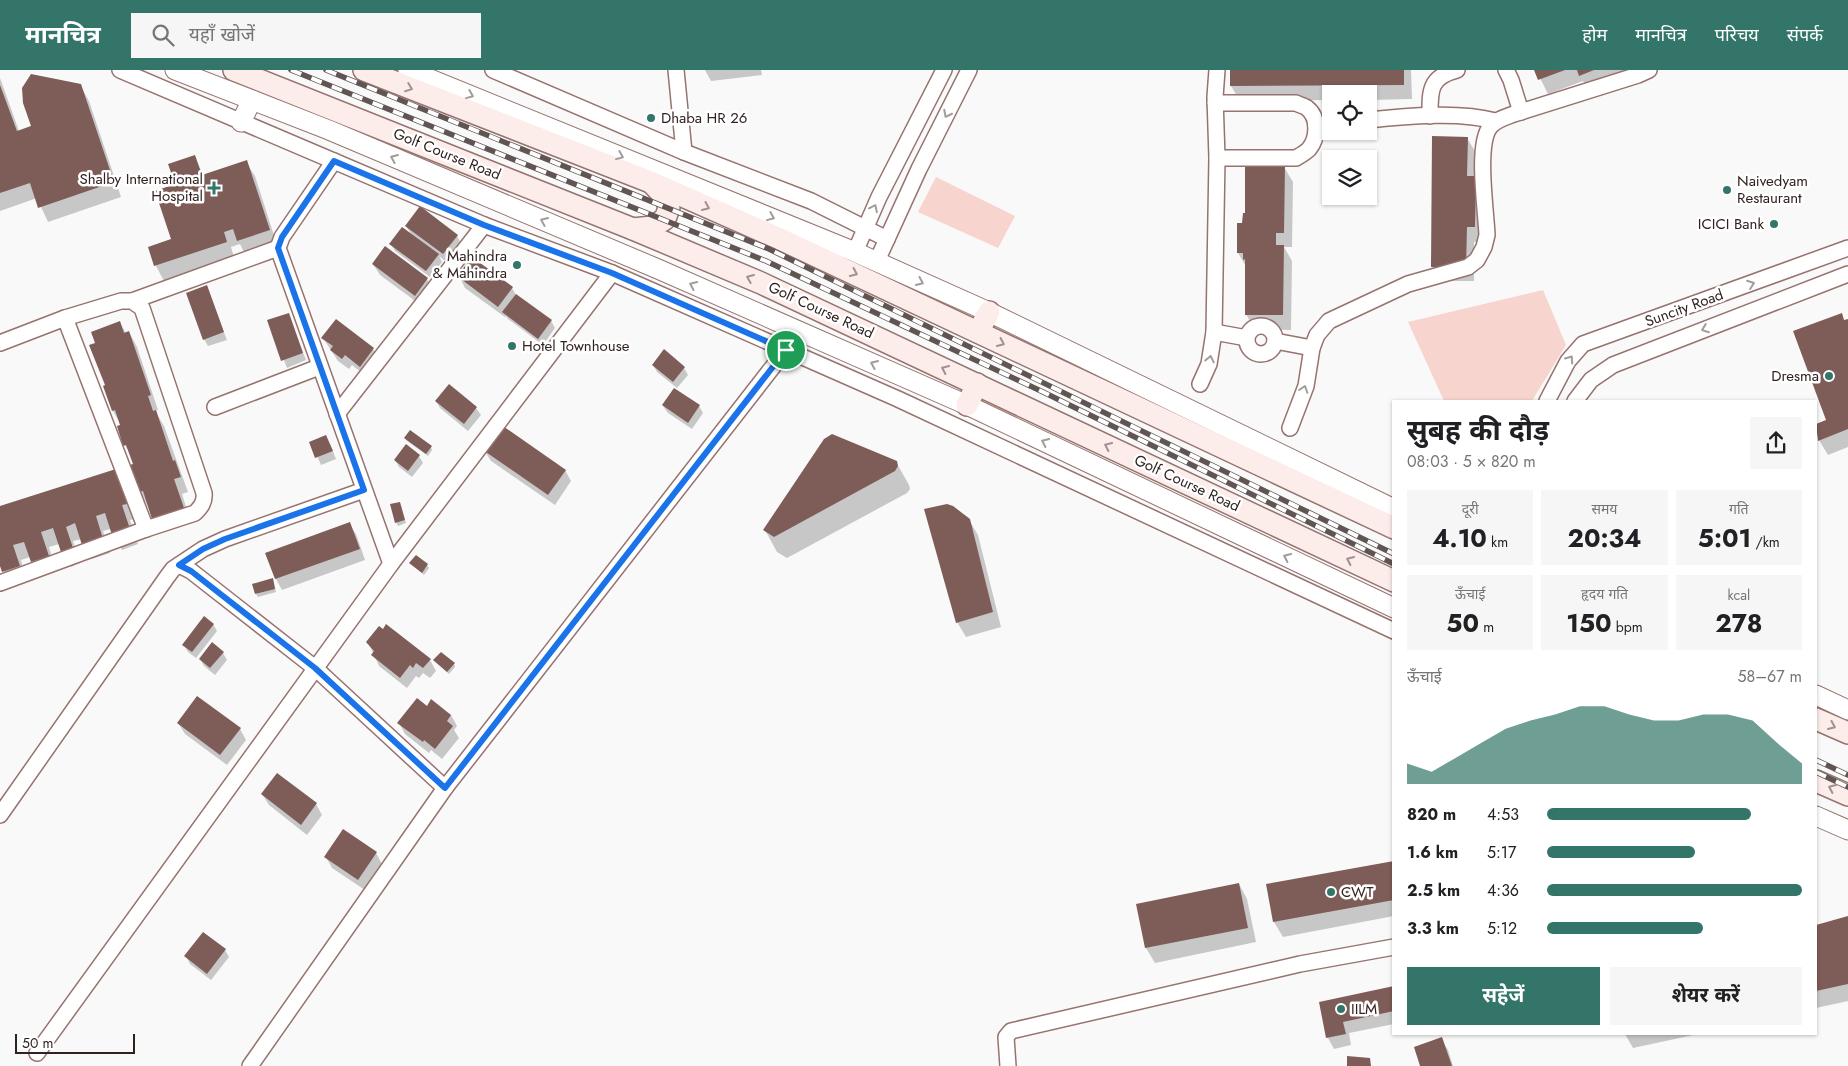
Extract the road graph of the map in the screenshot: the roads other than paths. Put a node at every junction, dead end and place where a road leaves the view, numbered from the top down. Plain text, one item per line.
1 (120, 70) edge
2 (175, 70) edge
3 (234, 70) edge
4 (364, 70) edge
5 (408, 70) edge
6 (493, 70) edge
7 (676, 70) edge
8 (944, 70) edge
9 (969, 70) edge
10 (1217, 70) edge
11 (1457, 70) edge
12 (1506, 70) edge
13 (1649, 70) edge
14 (252, 100) junction
15 (1215, 102) junction
16 (1522, 112) junction
17 (1430, 116) junction
18 (1377, 119) edge
19 (241, 122) junction
20 (1496, 122) junction
21 (1322, 124) edge
22 (1322, 128) edge
23 (684, 152) junction
24 (1217, 158) junction
25 (334, 161) junction
26 (652, 183) junction
27 (484, 225) junction
28 (633, 228) junction
29 (865, 228) junction
30 (886, 239) junction
31 (278, 248) junction
32 (1848, 248) edge
33 (855, 252) junction
34 (876, 263) junction
35 (612, 273) junction
36 (1848, 274) edge
37 (132, 301) junction
38 (988, 312) junction
39 (64, 318) junction
40 (798, 331) junction
41 (978, 332) junction
42 (1214, 332) junction
43 (0, 342) edge
44 (1312, 348) junction
45 (786, 350) junction
46 (319, 367) junction
47 (977, 384) junction
48 (1200, 384) dead end
49 (1548, 400) edge
50 (1576, 400) edge
51 (966, 405) junction
52 (215, 407) dead end
53 (337, 414) junction
54 (1290, 428) dead end
55 (364, 490) junction
56 (1392, 508) edge
57 (1392, 527) edge
58 (146, 528) junction
59 (391, 564) junction
60 (179, 565) junction
61 (1392, 580) edge
62 (0, 583) edge
63 (1392, 607) edge
64 (1392, 630) edge
65 (315, 668) junction
66 (1817, 695) edge
67 (1848, 710) edge
68 (1817, 719) edge
69 (1848, 733) edge
70 (1817, 781) edge
71 (445, 788) junction
72 (1848, 796) edge
73 (0, 815) edge
74 (1817, 816) edge
75 (1848, 830) edge
76 (1392, 947) edge
77 (37, 1053) dead end
78 (250, 1066) edge
79 (1008, 1066) edge

1 - 19 street
2 - 14 street
3 - 28 main road, Golf Course Road
4 -> 26 main road
5 -> 33 street
6 - 23 street
7 - 23 street
29 -> 8 street
9 -> 30 street
10 - 15 street
11 - 17 street
12 - 16 street
13 - 16 street
14 - 19 street
40 -> 14 street
15 - 21 street
15 - 24 street
16 - 20 street
17 - 18 street
17 - 20 street
19 - 25 street
20 - 44 street
22 - 24 street
23 - 29 street
24 - 42 street
25 - 27 street
25 - 31 street
26 - 28 main road
26 -> 41 main road
27 - 35 street
27 - 53 street
47 -> 28 main road, Golf Course Road
29 - 30 street
29 - 33 street
30 - 34 street
31 - 37 street
31 - 46 street
49 -> 32 street, Suncity Road
33 - 34 street
34 -> 38 street
35 - 45 street
35 - 59 street
36 -> 50 street, Suncity Road
37 - 39 street
37 - 58 street
38 - 41 main road
38 - 56 street
39 - 43 street
39 - 58 street
40 - 45 street
51 -> 40 street
41 -> 57 main road
42 - 44 street
48 -> 42 street
54 -> 44 street
45 - 64 street
45 - 71 street
46 - 52 street
46 - 53 street
47 - 51 main road
61 -> 47 main road, Golf Course Road
63 -> 51 street
53 - 55 street
55 - 59 street
55 - 60 street
58 - 62 street
59 - 65 street
60 - 65 street
60 - 73 street
65 - 71 street
65 - 77 street
66 - 67 street
68 -> 69 main road
72 -> 70 main road
71 - 78 street
74 - 75 street
76 - 79 street

